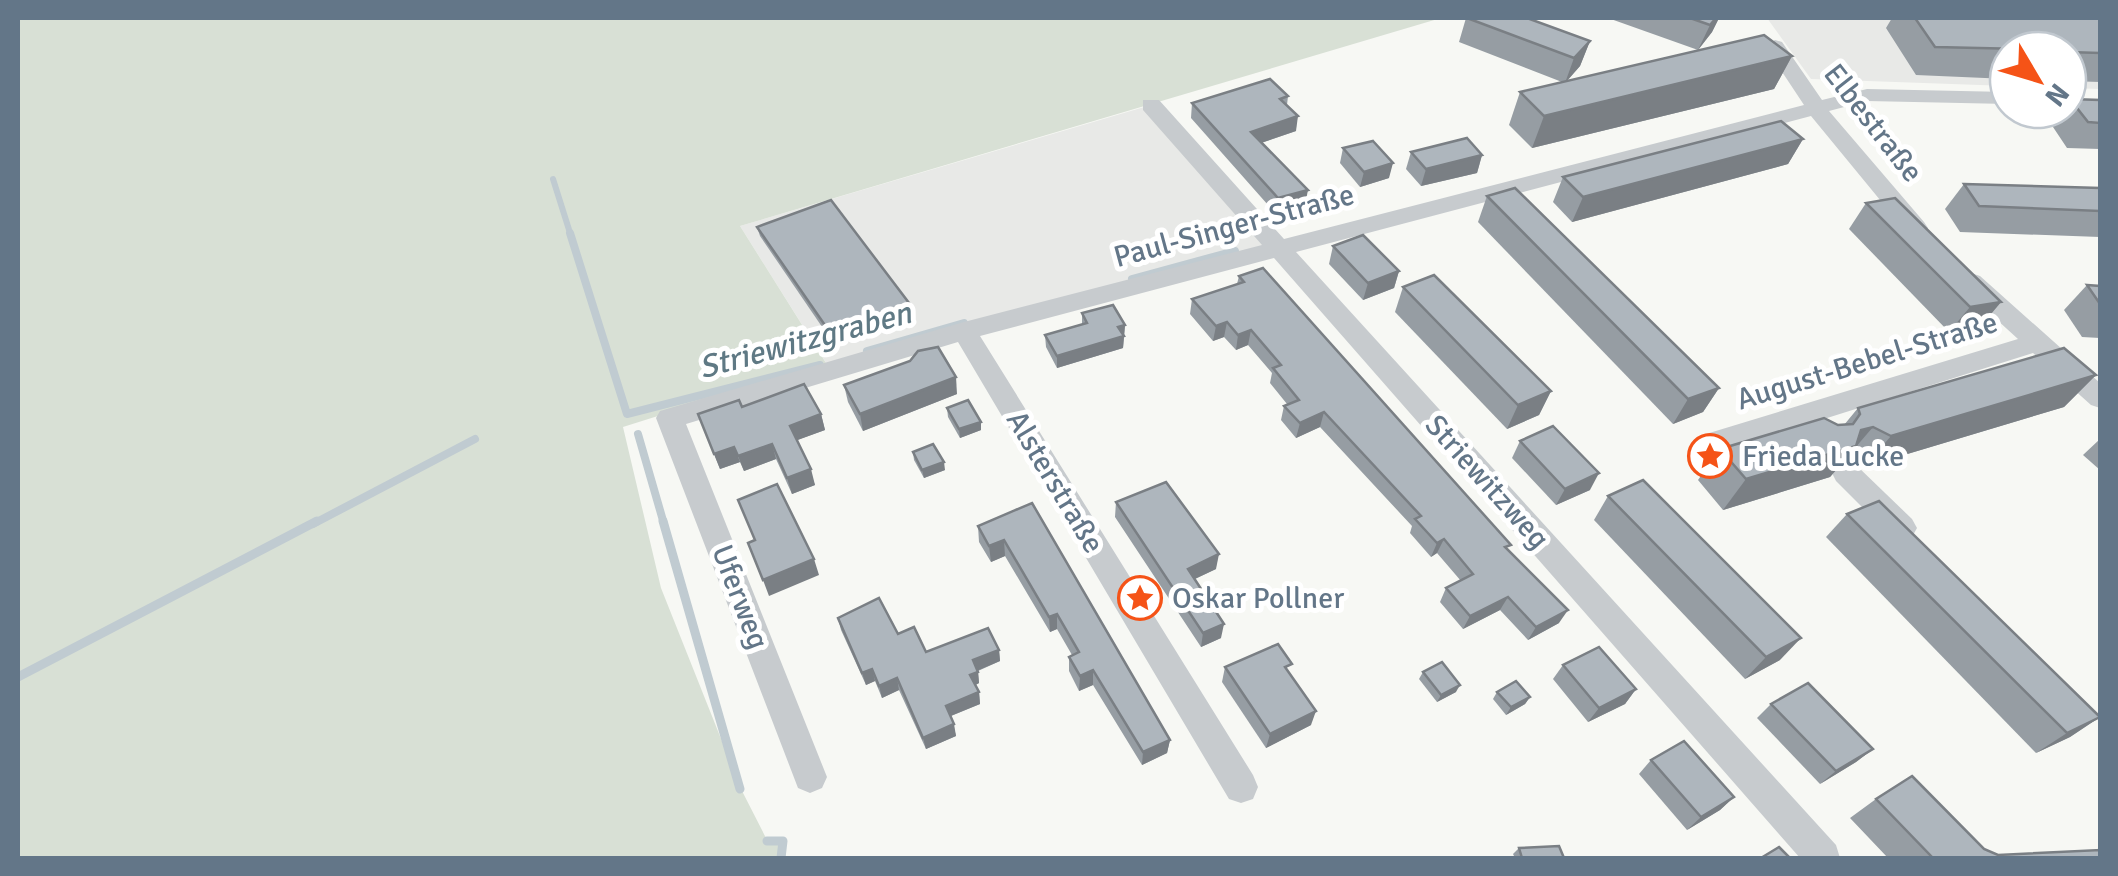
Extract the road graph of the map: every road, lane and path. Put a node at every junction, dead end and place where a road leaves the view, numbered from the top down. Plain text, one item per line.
1 (1775, 46) edge
2 (1988, 98) edge
3 (1151, 106) dead end
4 (1818, 108) junction
5 (1509, 188) junction
6 (1532, 210) edge
7 (1278, 247) junction
8 (1935, 247) edge
9 (1957, 269) edge
10 (964, 331) junction
11 (2036, 342) junction
12 (2100, 398) edge
13 (670, 418) joint
14 (1792, 420) junction
15 (1716, 442) dead end
16 (1817, 444) edge
17 (1846, 472) edge
18 (1926, 553) edge
19 (810, 777) dead end
20 (1240, 787) dead end
21 (1823, 858) edge

1 - 4 street, Elbestraße
2 - 4 street, Paul-Singer-Straße
3 - 7 street, Striewitzweg
4 - 5 street, Paul-Singer-Straße
4 - 8 street, Elbestraße
5 - 6 street
5 - 7 street, Paul-Singer-Straße
7 - 10 street, Paul-Singer-Straße
7 - 21 street, Striewitzweg
9 - 11 street
10 - 13 street, Paul-Singer-Straße
10 - 20 street, Alsterstraße
11 - 12 street
11 - 14 street, August-Bebel-Straße
13 - 19 street, Uferweg
14 - 15 street, August-Bebel-Straße
14 - 16 street
17 - 18 street

